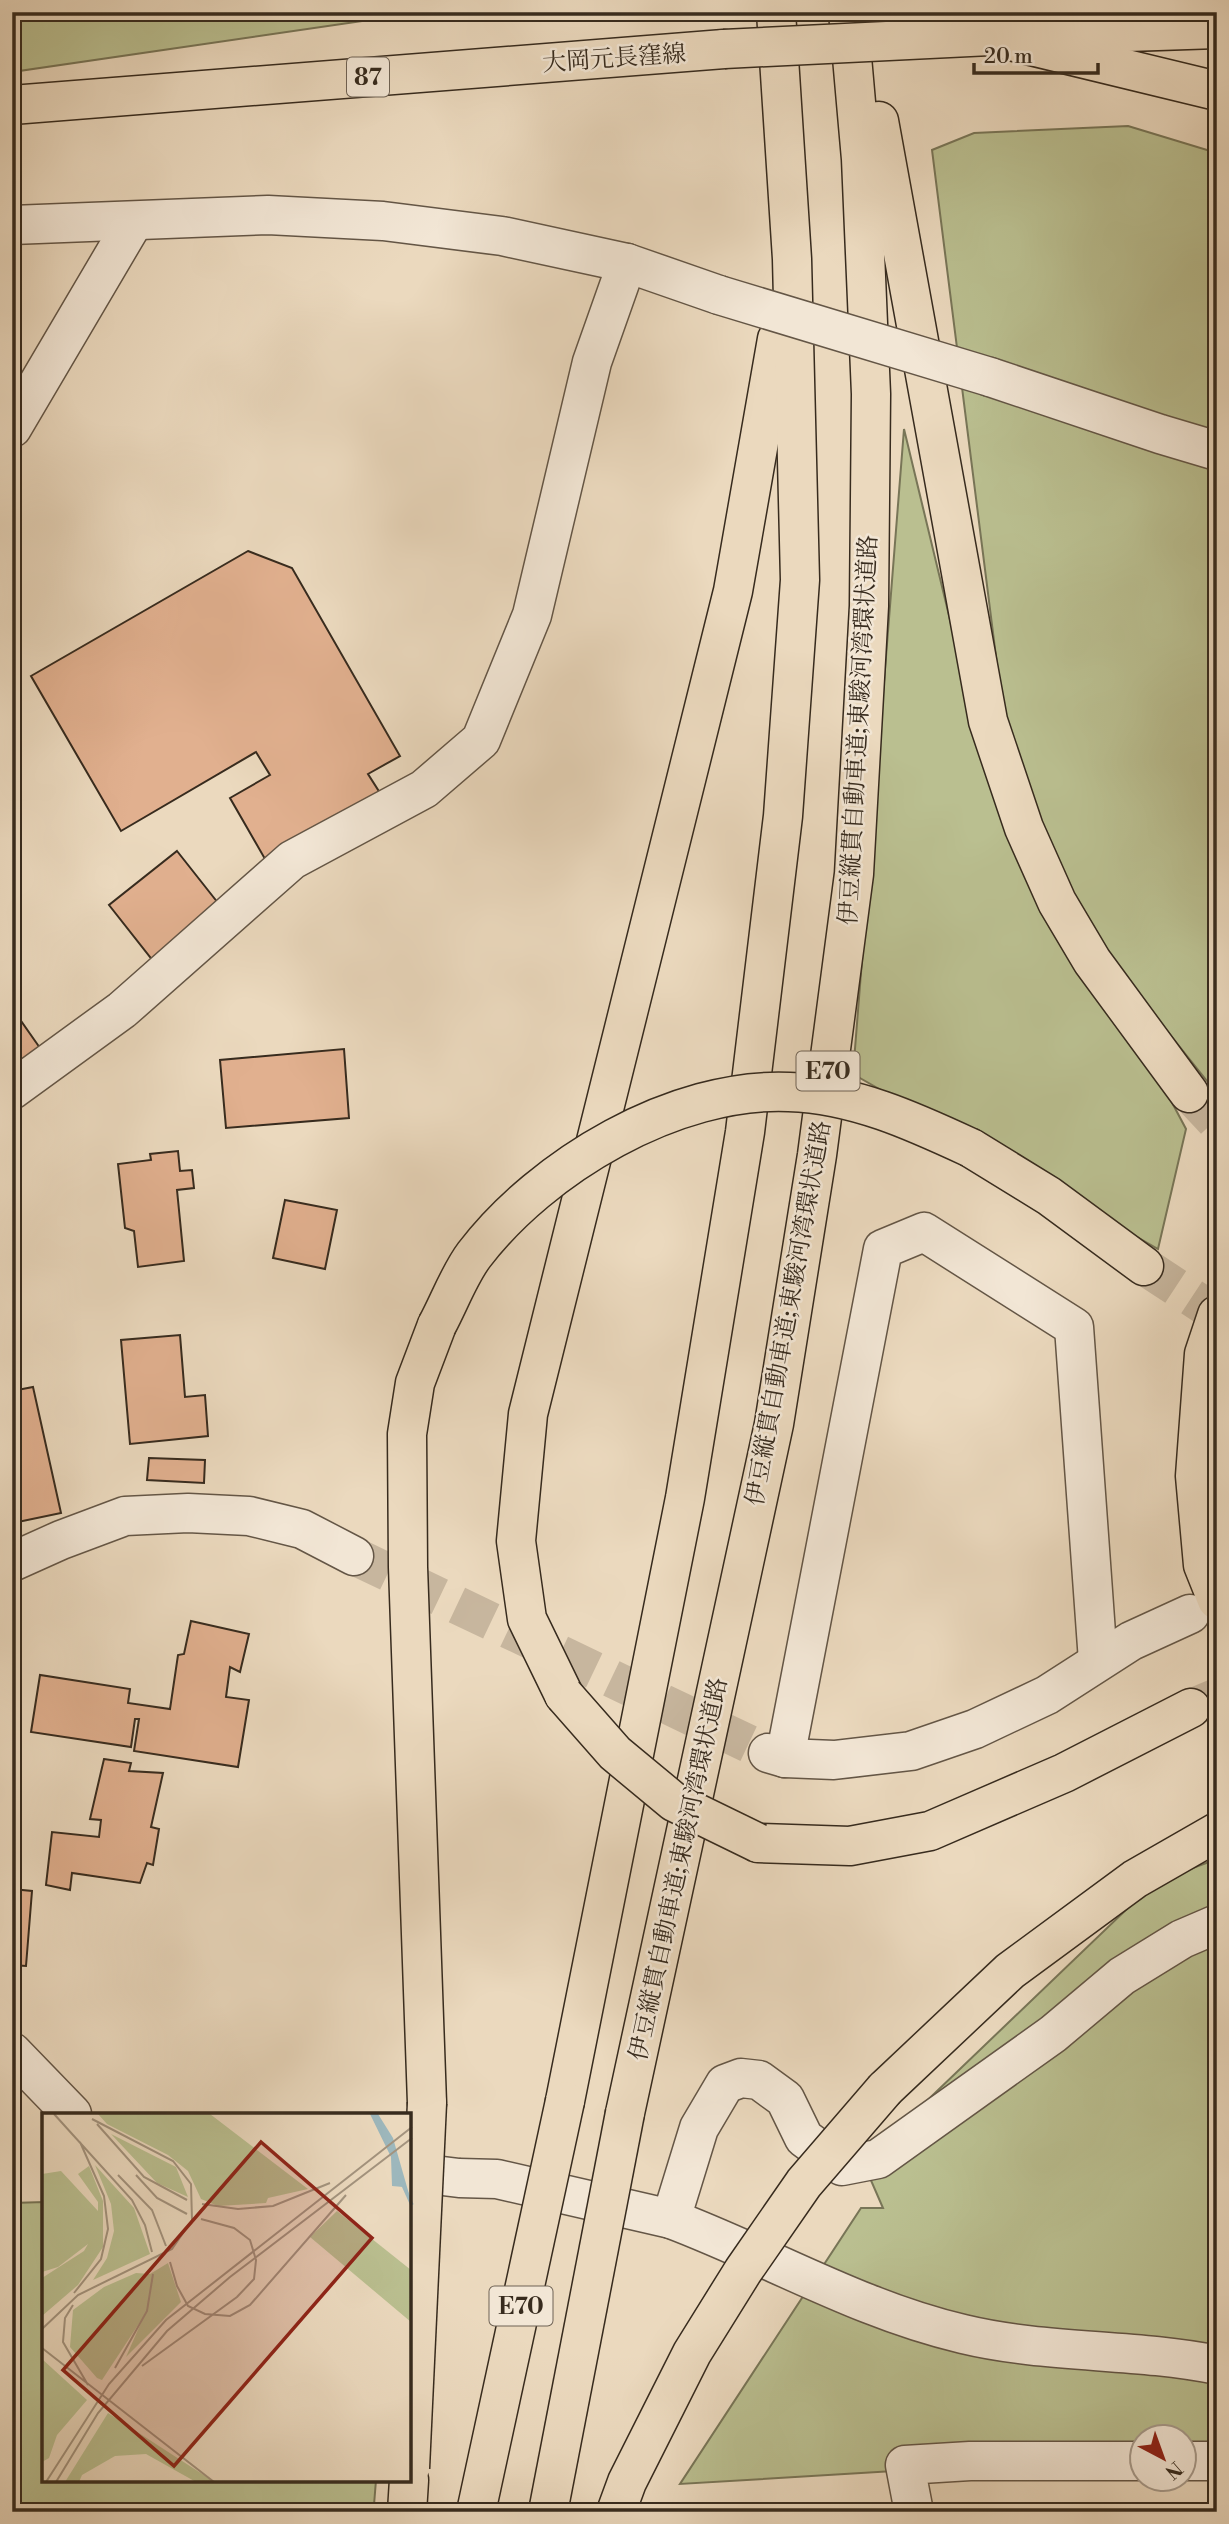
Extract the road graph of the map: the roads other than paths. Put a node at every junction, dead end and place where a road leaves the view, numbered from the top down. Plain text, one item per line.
1 (776, 12) edge
2 (848, 12) edge
3 (859, 12) edge
4 (1217, 29) edge
5 (990, 37) junction
6 (1217, 91) edge
7 (12, 105) edge
8 (134, 221) junction
9 (12, 225) edge
10 (792, 259) junction
11 (627, 263) junction
12 (12, 428) edge
13 (1217, 451) edge
14 (12, 1090) edge
15 (1189, 1093) tunnel mouth
16 (1144, 1266) tunnel mouth
17 (1217, 1315) edge
18 (354, 1556) tunnel mouth
19 (12, 1562) edge
20 (1203, 1607) edge
21 (1098, 1661) junction
22 (1191, 1708) tunnel mouth
23 (1217, 1832) edge
24 (1217, 1924) edge
25 (12, 2052) edge
26 (70, 2113) edge
27 (411, 2172) edge
28 (671, 2219) junction
29 (1217, 2365) edge
30 (411, 2447) edge
31 (1128, 2462) edge
32 (1198, 2462) edge
33 (1217, 2462) edge
34 (409, 2482) edge
35 (407, 2512) edge
36 (476, 2512) edge
37 (548, 2512) edge
38 (615, 2512) edge
39 (914, 2512) edge

1 - 10 main road, E70
2 - 37 main road, 伊豆縦貫自動車道;東駿河湾環状道路 / E70, bridge
3 - 15 main road
4 - 5 main road, 大岡元長窪線 / 87
5 - 6 main road
5 - 7 main road, 大岡元長窪線 / 87, bridge
8 - 9 street
8 - 11 street
8 - 12 street
10 - 22 main road, bridge
10 - 36 main road, E70, bridge
11 - 13 street, bridge
11 - 14 street
16 - 30 main road, bridge
17 - 20 main road
18 - 19 street
20 - 21 street
21 - 21 street
23 - 38 main road, bridge
24 - 28 street
25 - 26 street
27 - 28 street
28 - 29 street
31 - 39 street
32 - 33 street
34 - 35 main road

